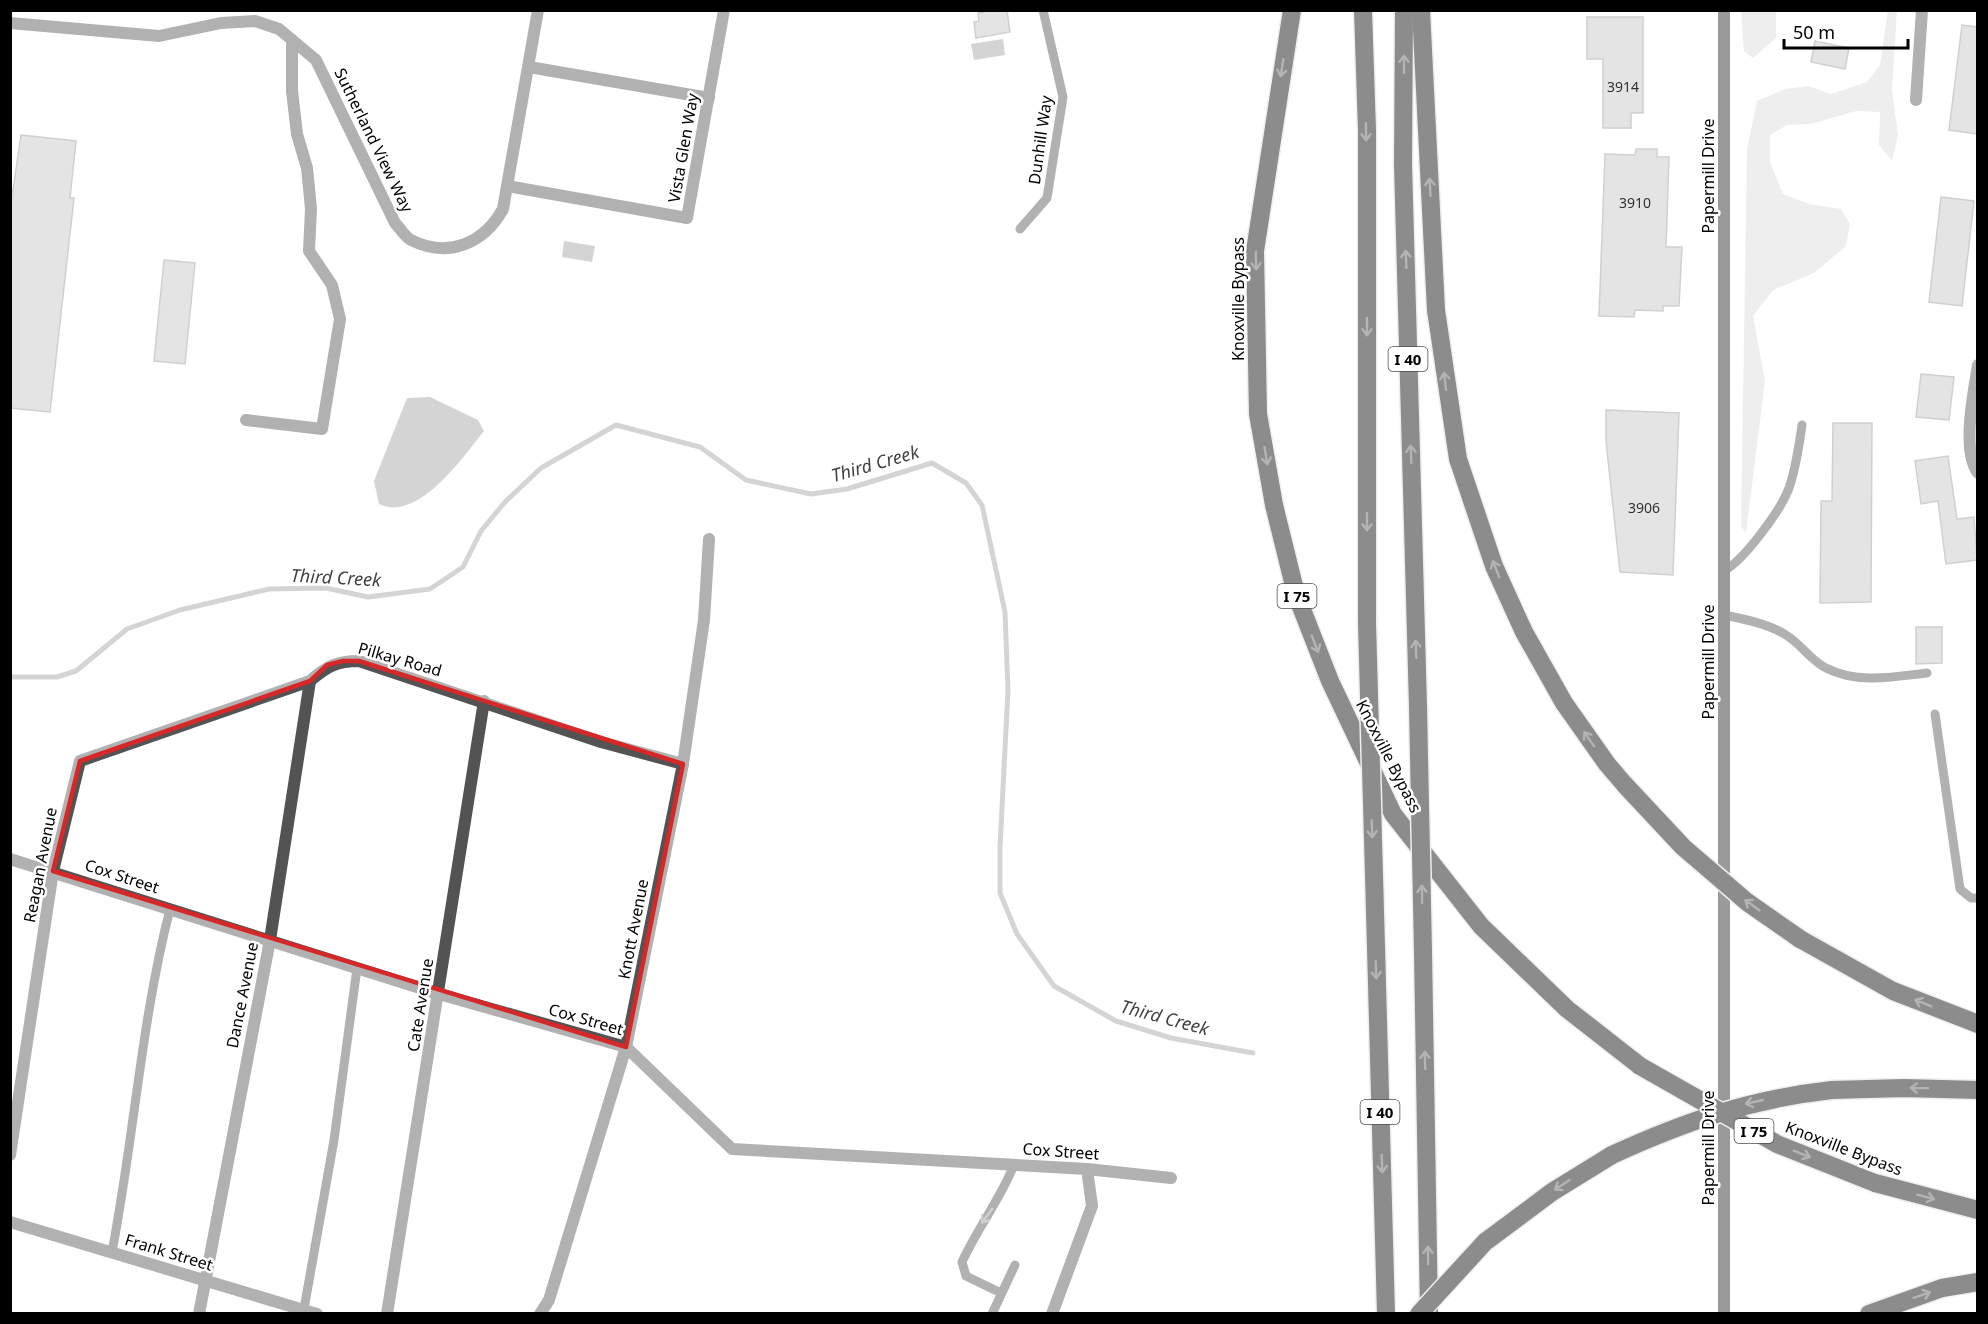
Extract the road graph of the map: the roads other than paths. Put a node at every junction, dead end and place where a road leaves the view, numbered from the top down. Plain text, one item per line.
1 (538, 10) edge
2 (724, 10) edge
3 (1043, 10) edge
4 (1292, 10) edge
5 (1363, 10) edge
6 (1404, 10) edge
7 (1421, 10) edge
8 (1724, 10) edge
9 (1922, 10) edge
10 (10, 23) edge
11 (292, 40) junction
12 (529, 67) junction
13 (709, 98) junction
14 (1916, 100) dead end
15 (507, 186) junction
16 (1020, 229) dead end
17 (1977, 365) edge
18 (246, 420) dead end
19 (1802, 425) dead end
20 (1977, 472) edge
21 (709, 539) dead end
22 (1724, 571) junction
23 (1724, 615) junction
24 (1927, 673) dead end
25 (310, 681) junction
26 (484, 701) junction
27 (1935, 714) dead end
28 (80, 761) joint
29 (683, 764) junction
30 (10, 859) edge
31 (53, 871) junction
32 (1977, 898) edge
33 (170, 909) junction
34 (270, 940) junction
35 (357, 968) junction
36 (439, 994) junction
37 (1977, 1024) edge
38 (626, 1047) junction
39 (1977, 1090) edge
40 (10, 1155) edge
41 (1014, 1165) junction
42 (1087, 1168) junction
43 (1171, 1178) dead end
44 (1977, 1210) edge
45 (10, 1222) edge
46 (112, 1252) junction
47 (1015, 1265) dead end
48 (204, 1280) junction
49 (1977, 1282) edge
50 (1002, 1293) junction
51 (304, 1309) junction
52 (199, 1314) edge
53 (317, 1314) edge
54 (387, 1314) edge
55 (540, 1314) edge
56 (992, 1314) edge
57 (1052, 1314) edge
58 (1386, 1314) edge
59 (1419, 1314) edge
60 (1429, 1314) edge
61 (1724, 1314) edge
62 (1869, 1314) edge

1 - 12 street, Sutherland View Way
2 - 13 street, Vista Glen Way
3 - 16 lane, Dunhill Way
4 -> 44 highway, Knoxville Bypass / I 75, bridge
5 -> 58 highway, I 40, bridge
60 -> 6 highway, I 40, bridge
37 -> 7 highway, bridge
8 - 22 main road, Papermill Drive
9 - 14 street
10 - 11 street, Sutherland View Way
11 - 15 street, Sutherland View Way
11 - 18 street
12 - 13 street
12 - 15 street, Sutherland View Way
13 - 15 street, Vista Glen Way
17 - 20 street
19 - 22 lane
21 - 29 street, Knott Avenue
22 - 23 main road, Papermill Drive
23 - 24 lane
23 - 61 main road, Papermill Drive
25 - 26 street, Pilkay Road
25 - 28 street, Pilkay Road
25 - 34 street, Dance Avenue
26 - 29 street, Pilkay Road
26 - 36 street, Cate Avenue
27 - 32 lane
28 - 31 street, Reagan Avenue
29 - 38 street, Knott Avenue
30 - 31 street, Cox Street
31 - 33 street, Cox Street
31 - 40 street, Reagan Avenue
33 - 34 street, Cox Street
33 - 46 lane
34 - 35 street, Cox Street
34 - 48 street, Dance Avenue
35 - 36 street, Cox Street
35 - 51 lane
36 - 38 street, Cox Street
36 - 54 street, Cate Avenue
38 - 41 street, Cox Street
38 - 55 street, Knott Avenue
39 -> 59 highway, bridge
41 - 42 street, Cox Street
41 -> 50 lane
42 - 43 street, Cox Street
42 - 57 street
45 - 46 street, Frank Street
46 - 48 street, Frank Street
47 - 50 lane
48 - 51 street, Frank Street
48 - 52 street, Dance Avenue
62 -> 49 highway
50 - 56 lane
51 - 53 street, Frank Street

